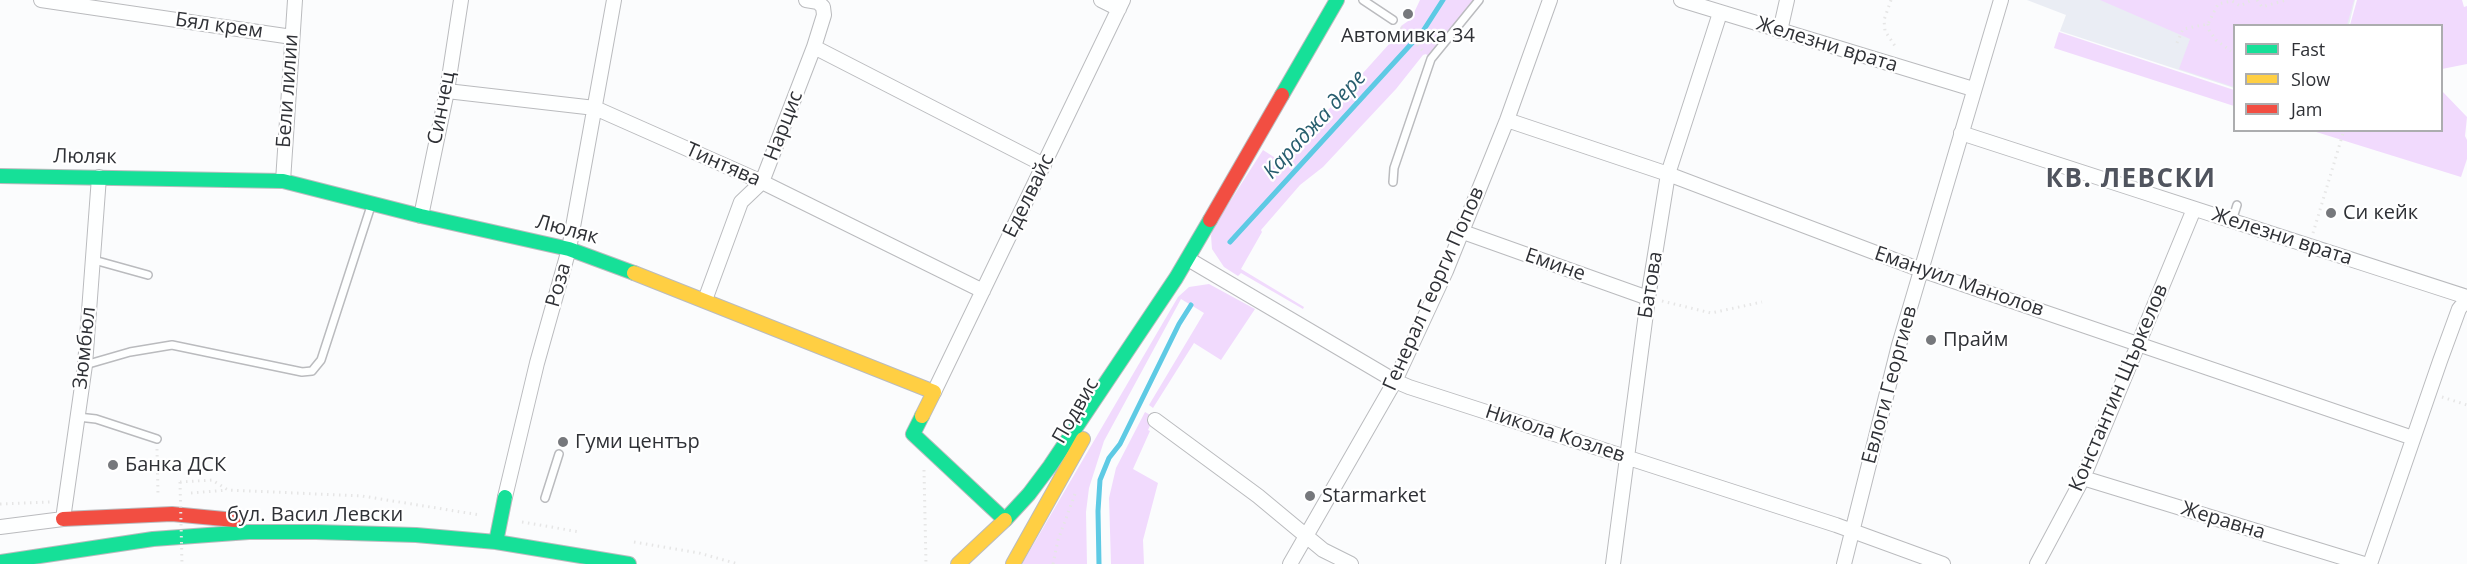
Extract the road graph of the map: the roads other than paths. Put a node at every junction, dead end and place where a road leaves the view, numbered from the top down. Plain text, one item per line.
1 (40, 0) edge
2 (295, 0) edge
3 (461, 0) edge
4 (614, 0) edge
5 (806, 0) edge
6 (1101, 0) edge
7 (1337, 0) edge
8 (1363, 0) edge
9 (1479, 0) edge
10 (1550, 0) edge
11 (1681, 0) edge
12 (1787, 0) edge
13 (2001, 0) edge
14 (1121, 4) edge
15 (1720, 13) junction
16 (1393, 20) dead end
17 (1780, 31) junction
18 (292, 37) junction
19 (814, 47) junction
20 (1973, 89) junction
21 (447, 91) junction
22 (595, 108) junction
23 (1507, 120) junction
24 (1961, 133) junction
25 (1044, 165) junction
26 (1668, 174) junction
27 (0, 176) edge
28 (99, 177) junction
29 (283, 181) junction
30 (762, 182) junction
31 (1393, 182) dead end
32 (372, 202) junction
33 (2237, 205) dead end
34 (2194, 209) junction
35 (421, 216) junction
36 (2232, 221) junction
37 (1463, 232) junction
38 (569, 249) junction
39 (1188, 259) junction
40 (94, 260) junction
41 (1921, 270) junction
42 (148, 275) dead end
43 (1176, 278) junction
44 (983, 291) junction
45 (1648, 298) junction
46 (2467, 298) edge
47 (705, 300) junction
48 (2140, 344) junction
49 (84, 365) junction
50 (1395, 381) junction
51 (934, 392) junction
52 (78, 417) junction
53 (1155, 420) dead end
54 (2413, 438) junction
55 (157, 439) road end
56 (559, 454) dead end
57 (1627, 458) junction
58 (2083, 477) junction
59 (505, 497) joint
60 (545, 498) dead end
61 (63, 519) junction
62 (1005, 520) junction
63 (0, 527) edge
64 (372, 532) junction
65 (1851, 532) junction
66 (1307, 535) junction
67 (496, 542) junction
68 (0, 562) edge
69 (630, 564) edge
70 (958, 564) edge
71 (1013, 564) edge
72 (1290, 564) edge
73 (1351, 564) edge
74 (1613, 564) edge
75 (1844, 564) edge
76 (1943, 564) edge
77 (2037, 564) edge
78 (2364, 564) edge
79 (2370, 564) edge

1 - 18 street, Бял крем
2 - 18 street, Бели лилии
3 - 21 street, Синчец
4 - 22 street, Роза
5 - 19 street, Нарцис
6 - 14 street
7 - 39 main road, Подвис
8 - 16 lane
9 - 31 lane
10 - 23 street, Генерал Георги Попов
11 - 15 street, Железни врата
12 - 17 street
13 - 20 street, Евлоги Георгиев
14 - 25 street, Еделвайс
15 - 17 street, Железни врата
15 - 26 street, Батова
17 - 20 street, Железни врата
18 - 29 street, Бели лилии
19 - 25 street
19 - 30 street, Нарцис
20 - 24 street, Евлоги Георгиев
21 - 22 street, Тинтява
21 - 35 street, Синчец
22 - 30 street, Тинтява
22 - 38 street, Роза
23 - 26 street, Емануил Манолов
23 - 37 street, Генерал Георги Попов
24 - 34 street, Железни врата
24 - 41 street, Евлоги Георгиев
25 - 44 street, Еделвайс
26 - 41 street, Емануил Манолов
26 - 45 street, Батова
27 - 28 main road, Люляк
28 - 29 main road, Люляк
28 - 40 street, Зюмбюл
29 - 32 main road, Люляк
30 - 44 street, Тинтява
30 - 47 street, Нарцис
32 - 35 main road, Люляк
32 - 49 lane
33 - 36 lane
34 - 36 street, Железни врата
34 - 48 street, Константин Щъркелов
35 - 38 main road, Люляк
36 - 46 street, Железни врата
37 - 45 street, Емине
37 - 50 street, Генерал Георги Попов
38 - 47 main road, Люляк
38 - 59 street, Роза
39 - 43 main road, Подвис
39 - 50 street, Никола Козлев
40 - 42 lane
40 - 49 street, Зюмбюл
41 - 48 street, Емануил Манолов
41 - 65 street, Евлоги Георгиев
43 - 62 main road, Подвис
43 - 71 main road, Подвис
44 - 51 street, Еделвайс
45 - 57 street, Батова
46 - 54 street
47 - 51 main road, Люляк
48 - 54 street, Емануил Манолов
48 - 58 street, Константин Щъркелов
49 - 52 street, Зюмбюл
50 - 57 street, Никола Козлев
50 - 66 street, Генерал Георги Попов
51 - 62 main road
52 - 55 lane
52 - 61 street, Зюмбюл
53 - 66 street
54 - 79 street
56 - 60 lane
57 - 65 street, Никола Козлев
57 - 74 street, Батова
58 - 77 street, Константин Щъркелов
58 - 78 street, Жеравна
59 - 67 main road
61 - 63 street
61 - 64 main road
62 - 70 main road, Подвис
64 - 67 main road, бул. Васил Левски
64 - 68 main road, бул. Васил Левски
65 - 75 street, Евлоги Георгиев
65 - 76 street, Никола Козлев
66 - 72 street, Генерал Георги Попов
66 - 73 street
67 - 69 main road, бул. Васил Левски

